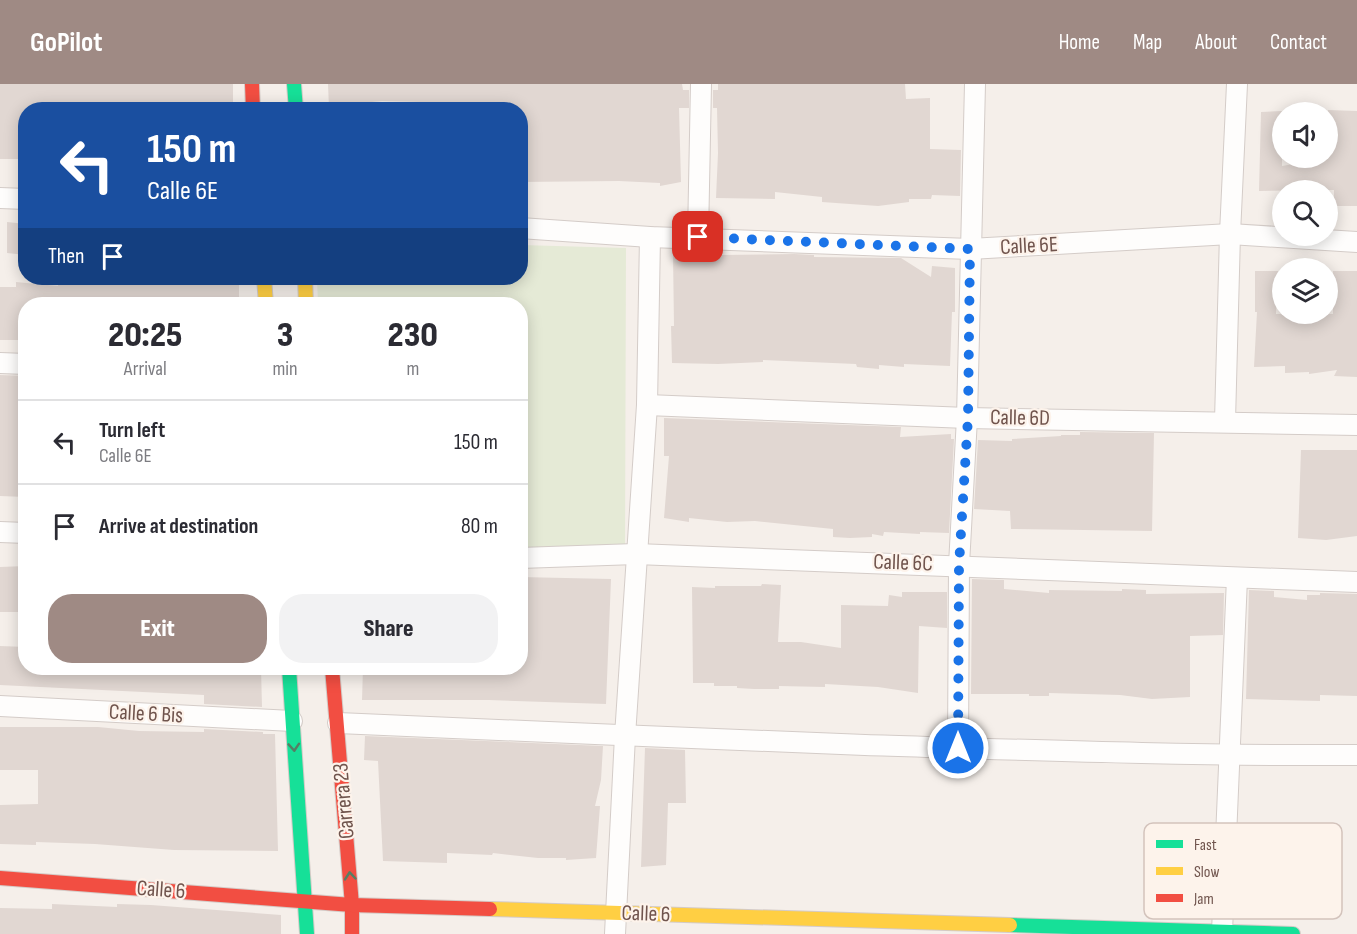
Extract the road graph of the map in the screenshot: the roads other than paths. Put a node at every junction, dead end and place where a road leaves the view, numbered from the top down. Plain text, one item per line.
1 (252, 84) edge
2 (294, 84) edge
3 (701, 84) edge
4 (975, 84) edge
5 (1237, 84) edge
6 (253, 102) edge
7 (295, 102) edge
8 (0, 198) edge
9 (18, 199) edge
10 (528, 229) edge
11 (1230, 234) junction
12 (650, 237) junction
13 (698, 237) junction
14 (1357, 242) edge
15 (970, 249) junction
16 (0, 363) edge
17 (18, 364) edge
18 (647, 405) junction
19 (968, 418) junction
20 (1225, 421) junction
21 (1357, 425) edge
22 (0, 532) edge
23 (18, 533) edge
24 (636, 554) junction
25 (528, 558) edge
26 (959, 565) junction
27 (1237, 578) junction
28 (1357, 582) edge
29 (289, 675) edge
30 (333, 675) edge
31 (0, 706) edge
32 (292, 721) junction
33 (338, 723) junction
34 (625, 736) junction
35 (958, 748) junction
36 (1357, 755) edge
37 (1230, 756) junction
38 (1227, 823) edge
39 (0, 878) edge
40 (304, 900) junction
41 (352, 905) junction
42 (616, 913) junction
43 (1223, 919) edge
44 (966, 929) edge
45 (1109, 931) edge
46 (1222, 932) junction
47 (307, 934) edge
48 (352, 934) edge
49 (615, 934) edge
50 (1293, 934) edge

1 - 6 street
2 - 7 street
3 - 13 street
4 - 15 street
5 - 11 street
8 - 9 street
10 - 12 street, Calle 6E
11 - 14 street, Calle 6E
11 - 15 street, Calle 6E
11 - 20 street
12 - 13 street, Calle 6E
12 - 18 street
13 - 15 street, Calle 6E
15 - 19 street
16 - 17 street
18 - 19 street, Calle 6D
18 - 24 street
19 - 20 street, Calle 6D
19 - 26 street
20 - 21 street, Calle 6D
22 - 23 street
24 - 25 street, Calle 6C
24 - 26 street, Calle 6C
24 - 34 street
26 - 27 street, Calle 6C
26 - 35 street
27 - 28 street, Calle 6C
27 - 37 street
29 - 32 street, Carrera 23
30 - 33 street, Carrera 23
31 - 32 street, Calle 6 Bis
32 -> 40 street, Carrera 23
33 - 34 street
41 -> 33 street, Carrera 23
34 - 35 street
34 - 42 street
35 - 37 street
36 - 37 street
37 - 38 street
39 - 40 street, Calle 6
40 - 41 street, Calle 6
40 - 47 street, Carrera 23
41 - 42 street, Calle 6
41 - 48 street, Carrera 23
42 - 44 street, Calle 6
42 - 49 street
43 - 46 street
44 - 45 street, Calle 6
45 - 46 street, Calle 6
46 - 50 street, Calle 6

